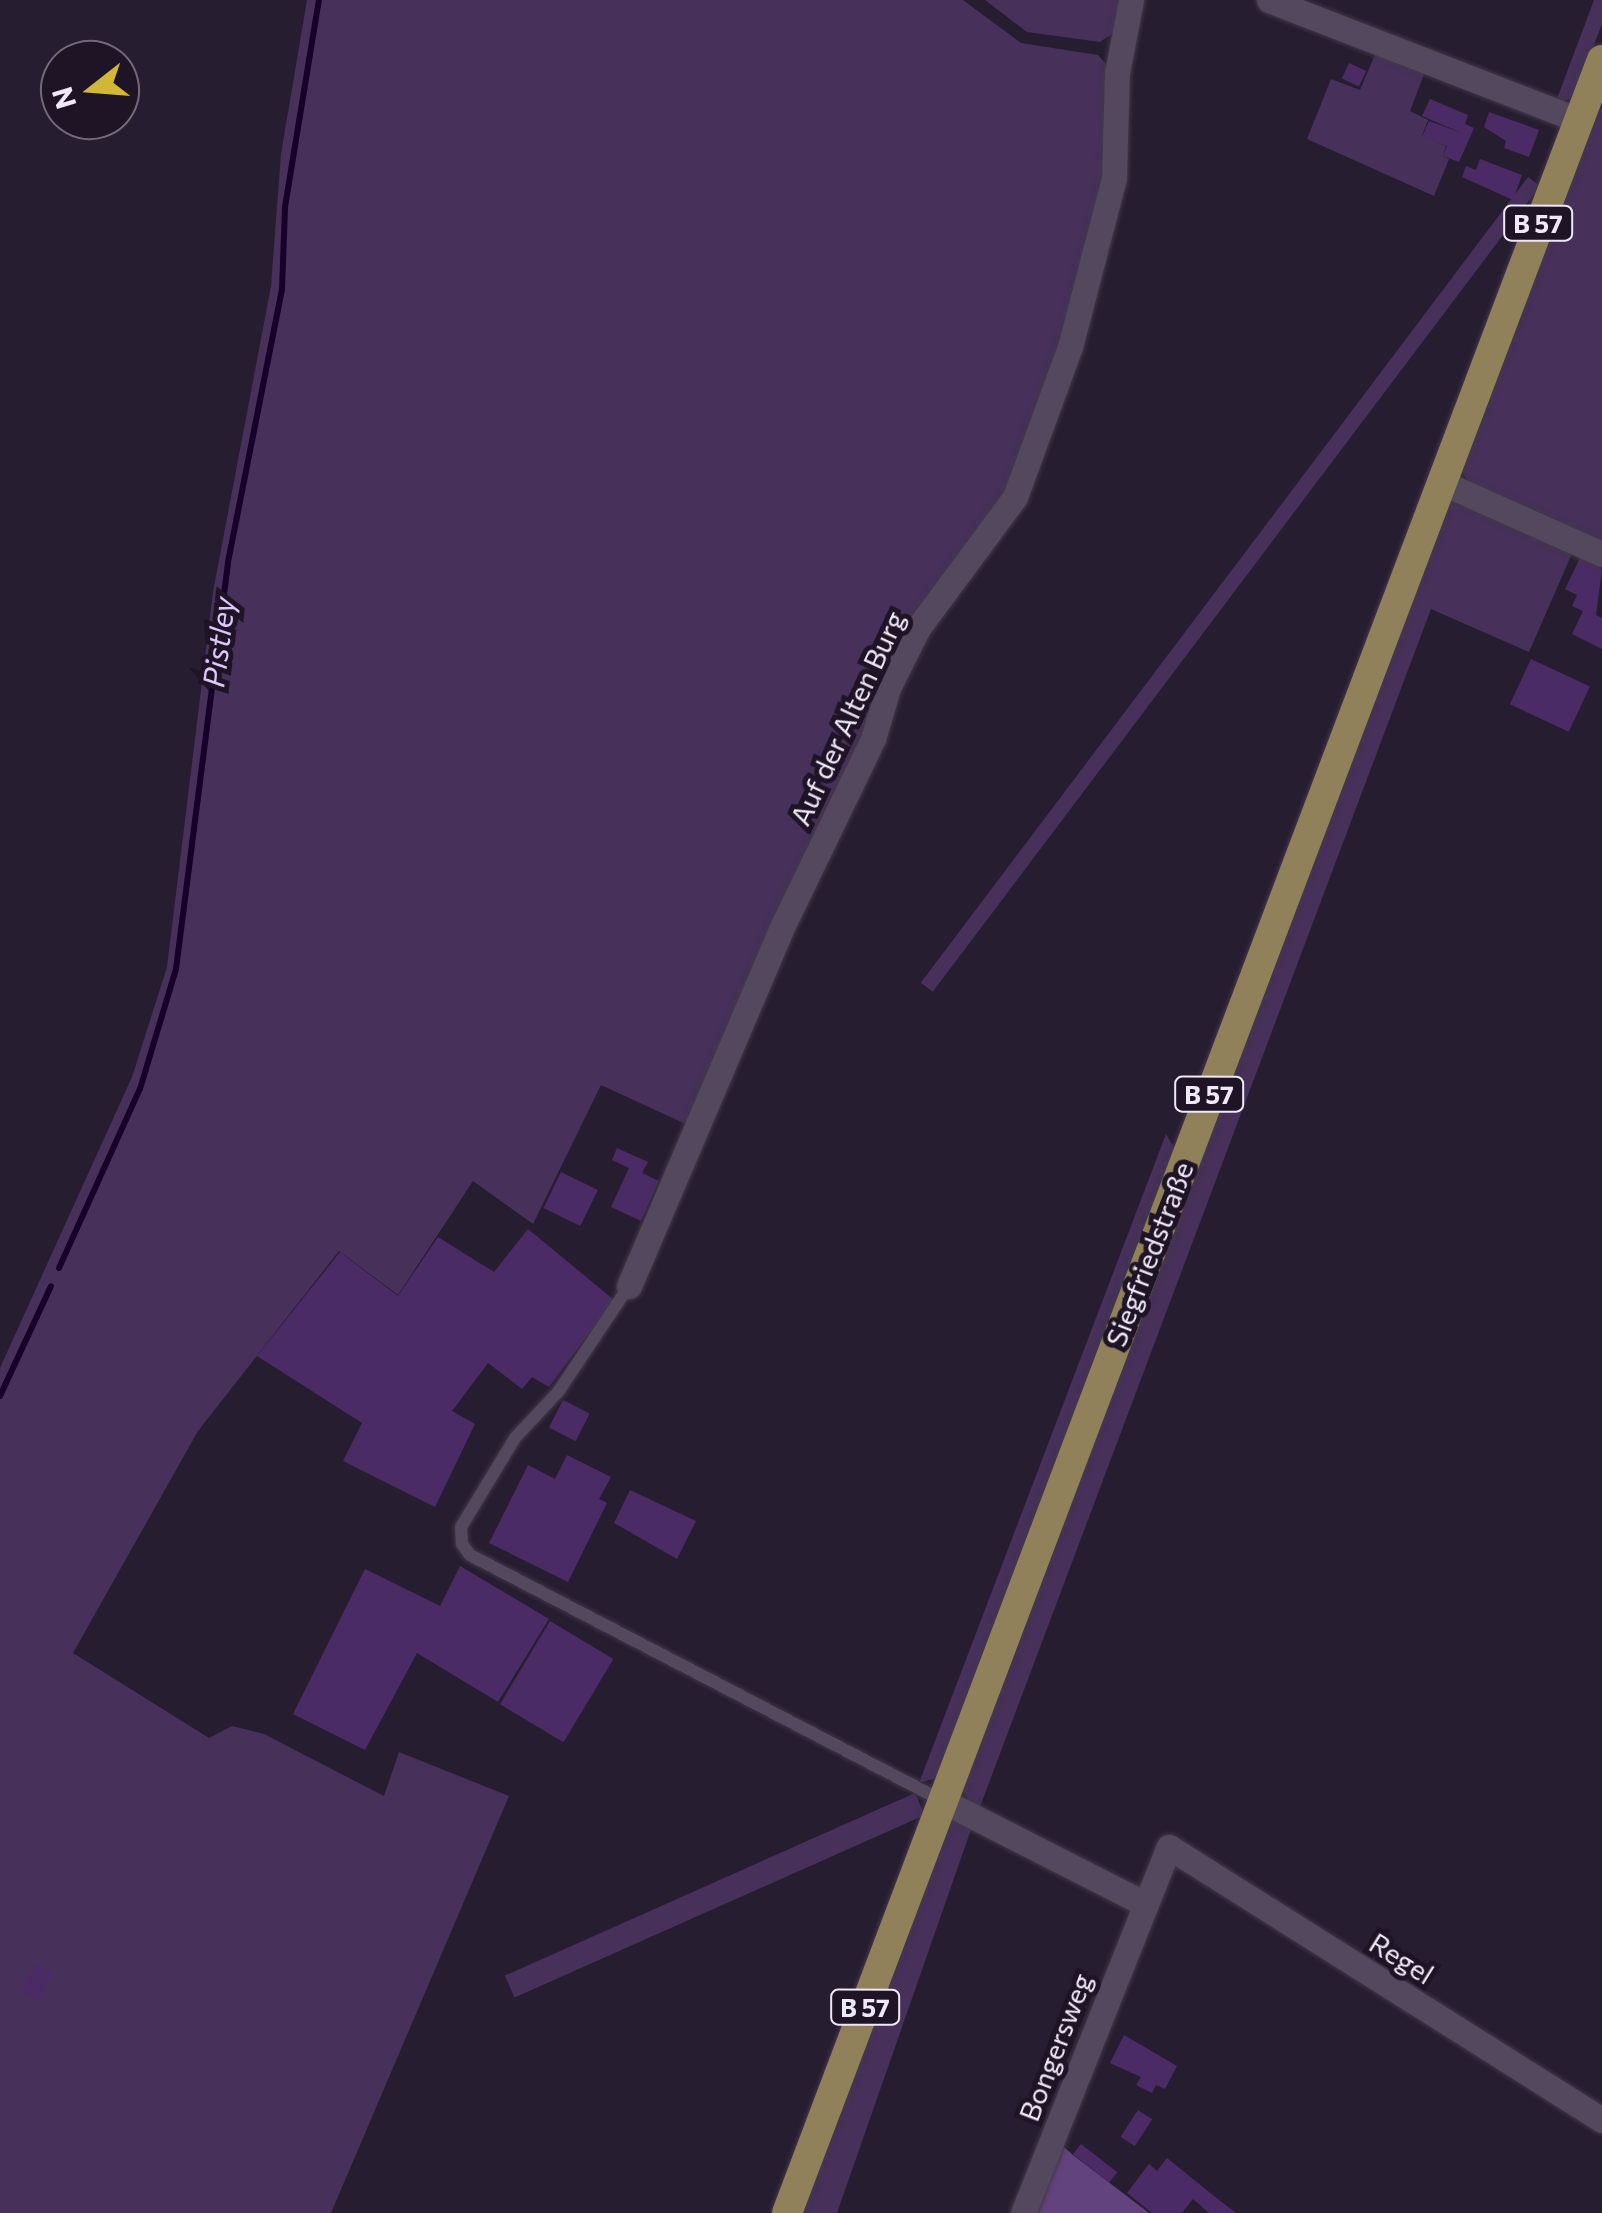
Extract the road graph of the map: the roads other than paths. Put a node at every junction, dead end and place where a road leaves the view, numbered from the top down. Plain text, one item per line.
1 (1130, 0) edge
2 (1269, 0) edge
3 (1602, 60) edge
4 (1578, 120) junction
5 (1443, 483) junction
6 (1602, 554) edge
7 (628, 1286) joint
8 (943, 1801) junction
9 (1169, 1847) joint
10 (1143, 1903) junction
11 (1602, 2120) edge
12 (787, 2213) edge
13 (1023, 2213) edge

1 - 7 street, Auf der Alten Burg
2 - 4 street
3 - 4 main road, Siegfriedstraße / B 57
4 - 5 main road, Siegfriedstraße / B 57
5 - 6 street
5 - 8 main road, Siegfriedstraße / B 57
7 - 8 lane
8 - 10 street
8 - 12 main road, B 57
9 - 10 street, Bongersweg
9 - 11 street, Regel
10 - 13 street, Bongersweg

